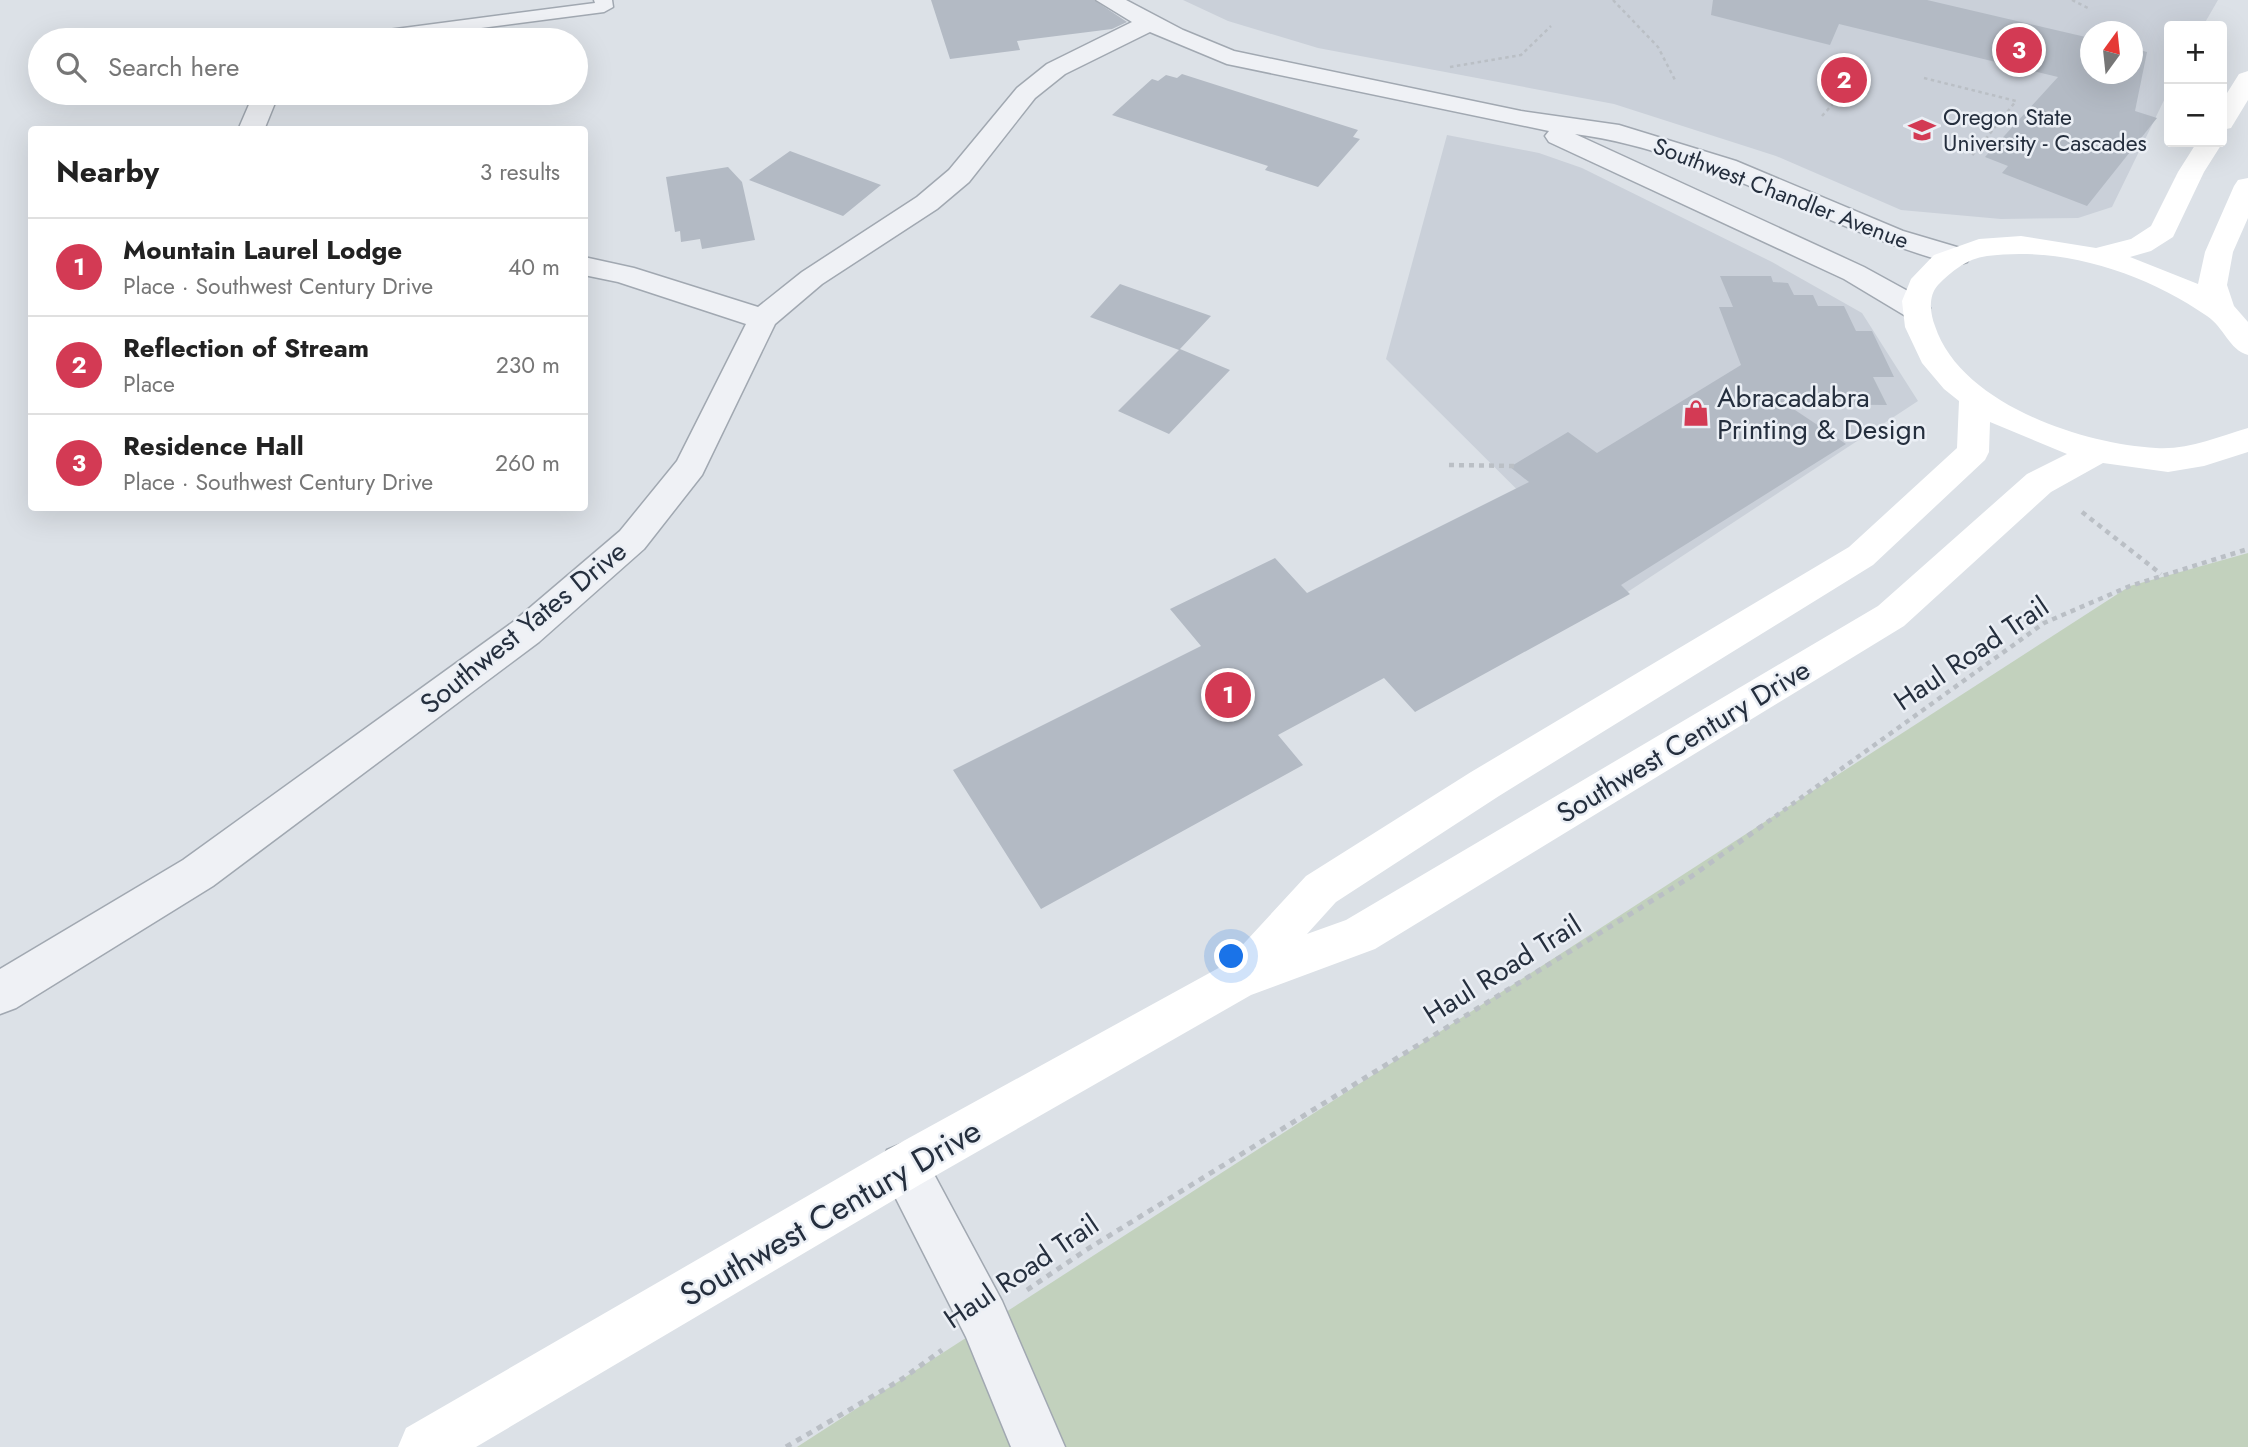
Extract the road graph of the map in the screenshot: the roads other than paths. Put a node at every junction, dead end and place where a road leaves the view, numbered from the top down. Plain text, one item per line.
1 (603, 0) edge
2 (1108, 0) edge
3 (1151, 22) junction
4 (442, 28) edge
5 (2248, 79) edge
6 (261, 105) edge
7 (2227, 114) edge
8 (1521, 119) junction
9 (253, 126) edge
10 (2207, 147) edge
11 (2248, 186) edge
12 (2102, 255) junction
13 (1957, 256) junction
14 (588, 267) edge
15 (1915, 308) junction
16 (2220, 310) junction
17 (762, 319) junction
18 (2248, 345) edge
19 (1975, 398) junction
20 (2248, 439) edge
21 (2097, 452) junction
22 (1237, 980) junction
23 (0, 993) edge
24 (904, 1167) junction
25 (425, 1447) edge
26 (1038, 1447) edge

1 - 4 lane
2 - 3 street, Southwest Chandler Avenue
3 - 8 street, Southwest Chandler Avenue
3 - 17 street, Southwest Yates Drive
5 - 7 main road
6 - 9 street
8 - 13 street, Southwest Chandler Avenue
8 - 15 street, Southwest Chandler Avenue
10 - 12 main road
11 - 16 main road
12 - 13 main road
12 - 16 main road
13 - 15 main road
14 - 17 street
15 - 19 main road
16 - 18 main road
17 - 23 street, Southwest Yates Drive
19 - 21 main road
19 - 22 main road, Southwest Century Drive
20 - 21 main road
21 - 22 main road, Southwest Century Drive
22 - 24 main road, Southwest Century Drive
24 - 25 main road, Southwest Century Drive
24 - 26 street

